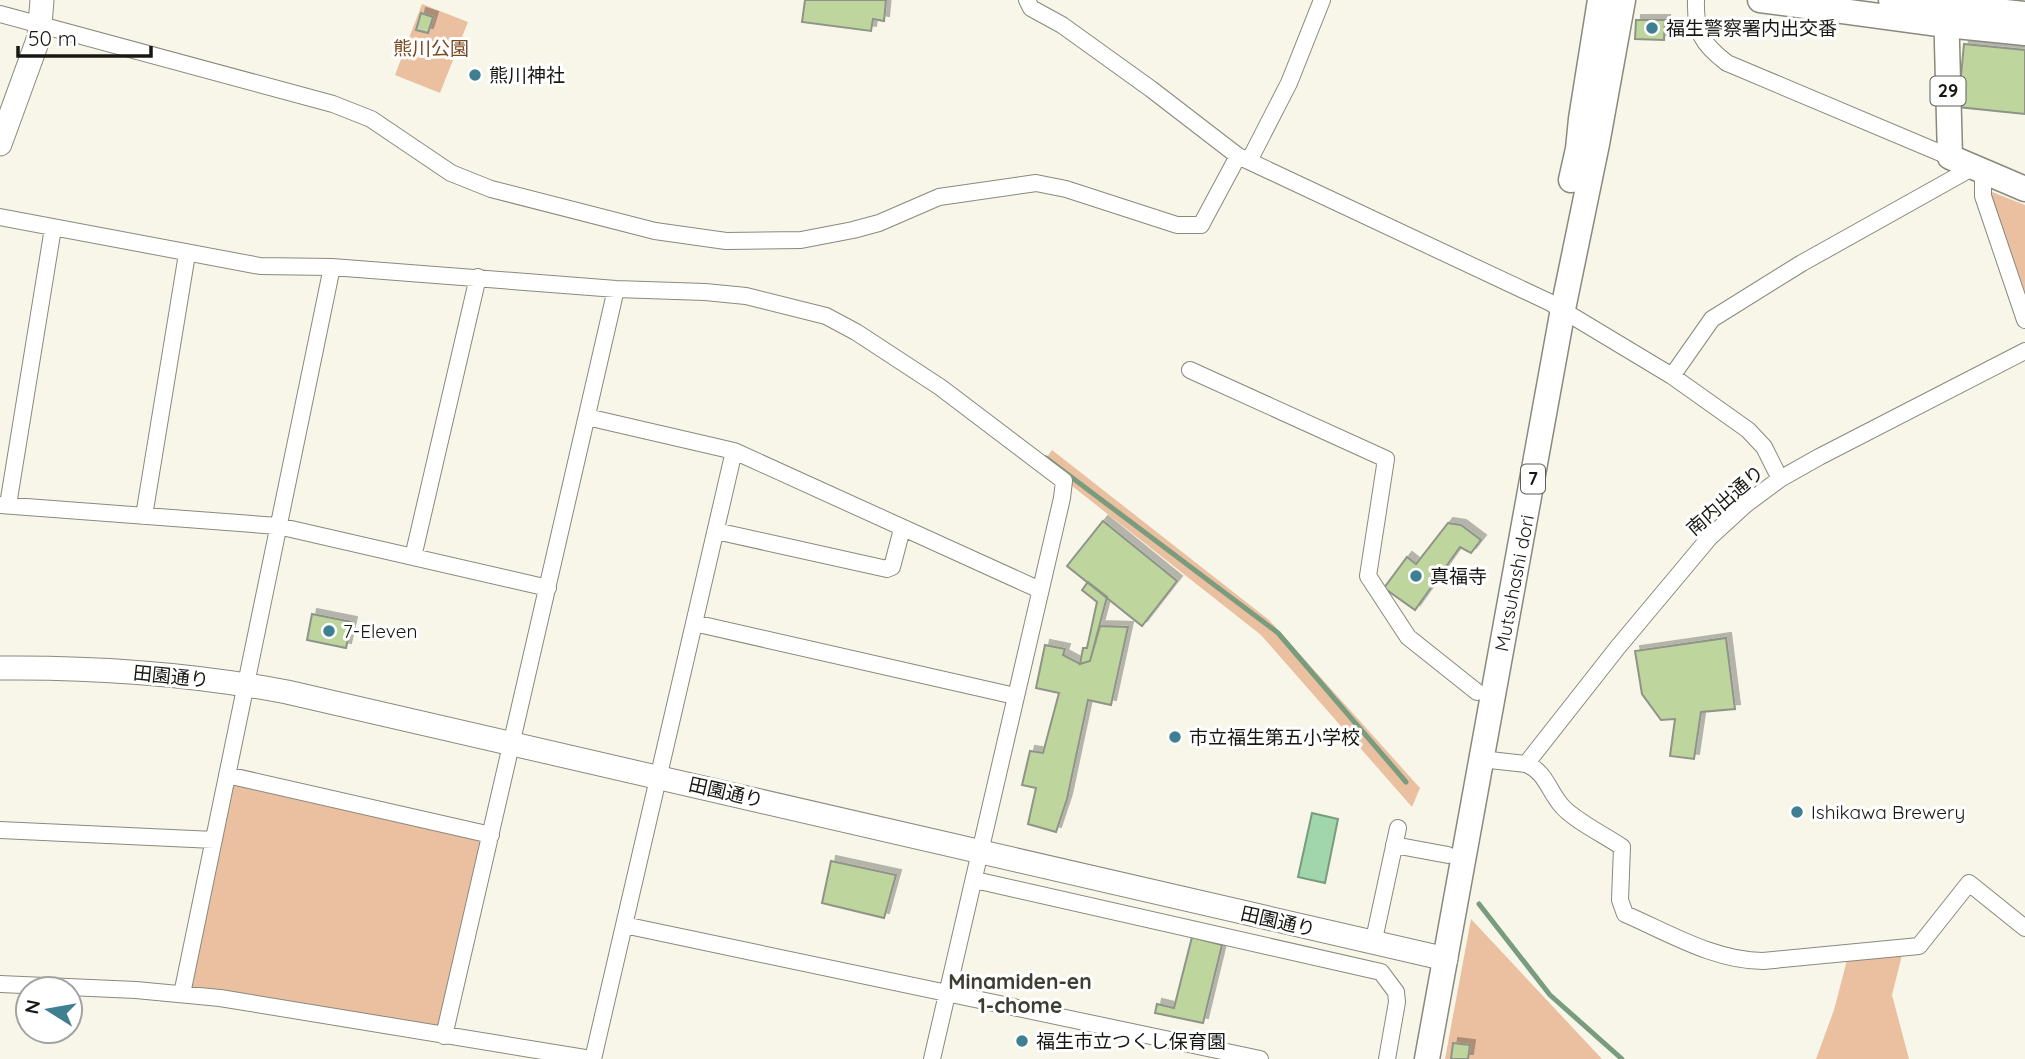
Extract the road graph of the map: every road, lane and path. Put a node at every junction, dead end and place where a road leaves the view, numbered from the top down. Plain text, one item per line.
1 (43, 0) edge
2 (1027, 0) edge
3 (1322, 0) edge
4 (1600, 0) edge
5 (1623, 0) edge
6 (1696, 0) edge
7 (1760, 0) edge
8 (1891, 0) edge
9 (1946, 10) edge
10 (0, 14) edge
11 (2025, 14) edge
12 (41, 24) junction
13 (2025, 33) edge
14 (0, 144) edge
15 (1243, 159) junction
16 (1968, 166) junction
17 (2025, 189) edge
18 (0, 217) edge
19 (53, 228) junction
20 (187, 254) junction
21 (332, 267) junction
22 (478, 277) junction
23 (616, 289) junction
24 (1556, 305) junction
25 (2025, 320) edge
26 (2025, 351) edge
27 (1190, 370) dead end
28 (1672, 376) junction
29 (587, 417) junction
30 (734, 451) junction
31 (1780, 479) junction
32 (4, 505) edge
33 (144, 516) junction
34 (278, 526) junction
35 (902, 528) junction
36 (716, 531) junction
37 (414, 557) junction
38 (548, 587) junction
39 (1040, 590) junction
40 (694, 623) junction
41 (0, 667) edge
42 (244, 684) junction
43 (1478, 692) junction
44 (1015, 696) junction
45 (512, 743) junction
46 (1481, 759) junction
47 (1526, 764) junction
48 (227, 775) junction
49 (659, 777) junction
50 (1398, 828) dead end
51 (0, 830) edge
52 (491, 835) junction
53 (214, 840) junction
54 (1394, 845) junction
55 (981, 851) junction
56 (1448, 855) junction
57 (975, 880) junction
58 (624, 925) junction
59 (2025, 928) edge
60 (1373, 944) junction
61 (1438, 958) junction
62 (0, 984) edge
63 (948, 993) junction
64 (182, 994) junction
65 (444, 1036) junction
66 (592, 1059) edge
67 (932, 1059) edge
68 (1260, 1059) edge
69 (1387, 1059) edge
70 (1411, 1059) edge
71 (1427, 1059) edge

1 - 12 street
2 - 15 street
3 - 15 street
4 - 24 main road, Mutsuhashi dori / 7
5 - 24 main road, Mutsuhashi dori / 7
6 - 16 street
7 - 9 main road
8 - 9 main road
9 - 11 main road
9 - 13 main road
9 - 16 main road, 29
10 - 12 street
12 - 14 street
12 - 15 street
15 - 24 street
16 - 17 main road
16 - 25 street
16 - 28 street
18 - 19 street
19 - 20 street
19 - 32 street
20 - 21 street
20 - 33 street
21 - 22 street
21 - 34 street
22 - 23 street
22 - 37 street
23 - 29 street
23 - 39 street
24 - 28 street
24 - 43 main road, Mutsuhashi dori / 7
24 - 46 main road, Mutsuhashi dori / 7
26 - 31 street, 南内出通り
27 - 43 street
28 - 31 street
29 - 30 street
29 - 38 street
30 - 35 street
30 - 36 street
31 - 47 street, 南内出通り
32 - 33 street
33 - 34 street
34 - 37 street
34 - 42 street
35 - 36 street
35 - 39 street
36 - 40 street
37 - 38 street
38 - 45 street
39 - 44 street
40 - 44 street
40 - 49 street
41 - 42 street, 田園通り
42 - 45 street, 田園通り
42 - 48 street
43 - 56 main road, Mutsuhashi dori / 7
44 - 55 street
45 - 49 street, 田園通り
45 - 52 street
46 - 47 street
46 - 61 main road, Mutsuhashi dori / 7
47 - 59 street
48 - 52 street
48 - 53 street
49 - 55 street, 田園通り
49 - 58 street
50 - 54 street
51 - 53 street
52 - 65 street
53 - 64 street
54 - 56 street
54 - 60 street
55 - 57 street
55 - 60 street, 田園通り
56 - 61 main road, Mutsuhashi dori / 7
57 - 63 street
57 - 69 street
58 - 63 street
58 - 66 street
60 - 61 street, 田園通り
61 - 70 main road, 7
61 - 71 main road, 7
62 - 64 street
63 - 67 street
63 - 68 street
64 - 65 street
65 - 66 street

